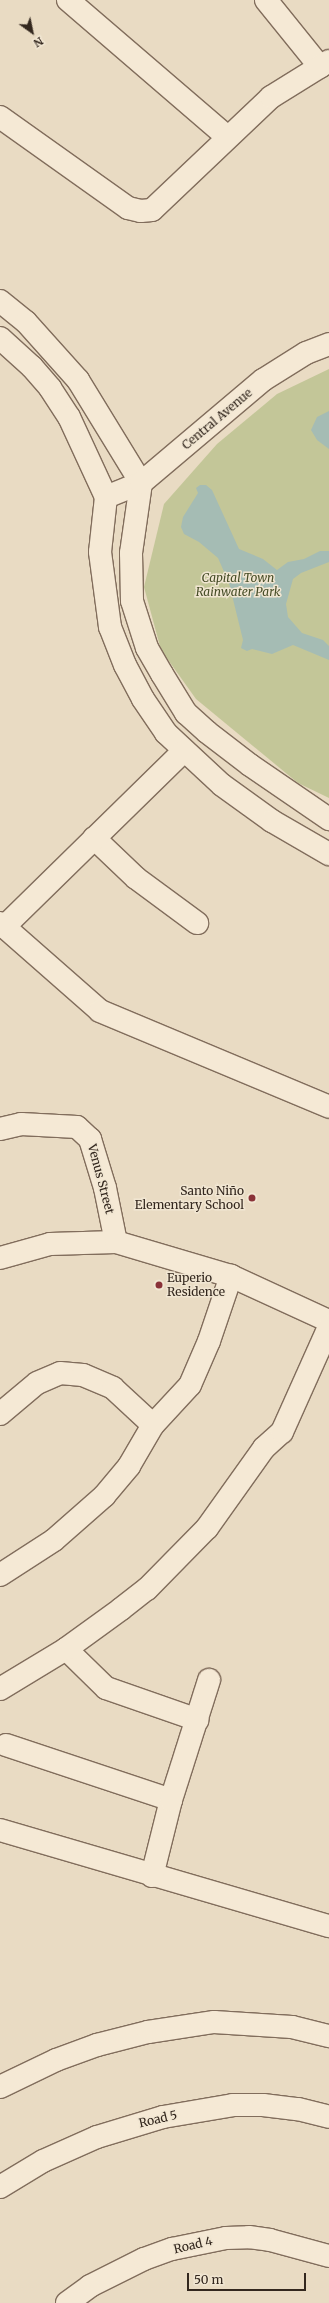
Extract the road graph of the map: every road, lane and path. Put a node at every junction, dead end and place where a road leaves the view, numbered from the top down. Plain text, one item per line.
1 (68, 0) edge
2 (266, 0) edge
3 (325, 64) edge
4 (0, 117) edge
5 (227, 137) junction
6 (0, 301) edge
7 (0, 338) edge
8 (329, 344) edge
9 (140, 484) junction
10 (106, 497) junction
11 (184, 751) junction
12 (329, 819) edge
13 (94, 838) junction
14 (329, 854) edge
15 (197, 923) dead end
16 (2, 925) edge
17 (329, 1107) edge
18 (0, 1129) edge
19 (116, 1242) junction
20 (0, 1258) edge
21 (231, 1276) junction
22 (329, 1321) edge
23 (329, 1327) edge
24 (0, 1414) edge
25 (153, 1425) junction
26 (0, 1575) edge
27 (66, 1649) junction
28 (209, 1680) dead end
29 (0, 1689) edge
30 (198, 1720) junction
31 (6, 1745) dead end
32 (171, 1800) junction
33 (0, 1830) edge
34 (152, 1876) junction
35 (329, 1926) edge
36 (329, 2036) edge
37 (0, 2087) edge
38 (329, 2117) edge
39 (0, 2188) edge
40 (329, 2256) edge
41 (67, 2303) edge

1 - 5 street
2 - 3 street
3 - 5 street
4 - 5 street
6 - 9 street
7 - 10 street
8 - 9 street, Central Avenue
9 - 10 street, Central Avenue
9 - 12 street
10 - 11 street
11 - 13 street
11 - 14 street
13 - 15 street
13 - 16 street
16 - 17 street
18 - 19 street, Venus Street
19 - 20 street
19 - 21 street
21 - 22 street
21 - 25 street
23 - 27 street
24 - 25 street
25 - 26 street
27 - 29 street
27 - 30 street
28 - 30 street
30 - 32 street
31 - 32 street
32 - 34 street
33 - 34 street
34 - 35 street
36 - 37 street
38 - 39 street, Road 5
40 - 41 street, Road 4

